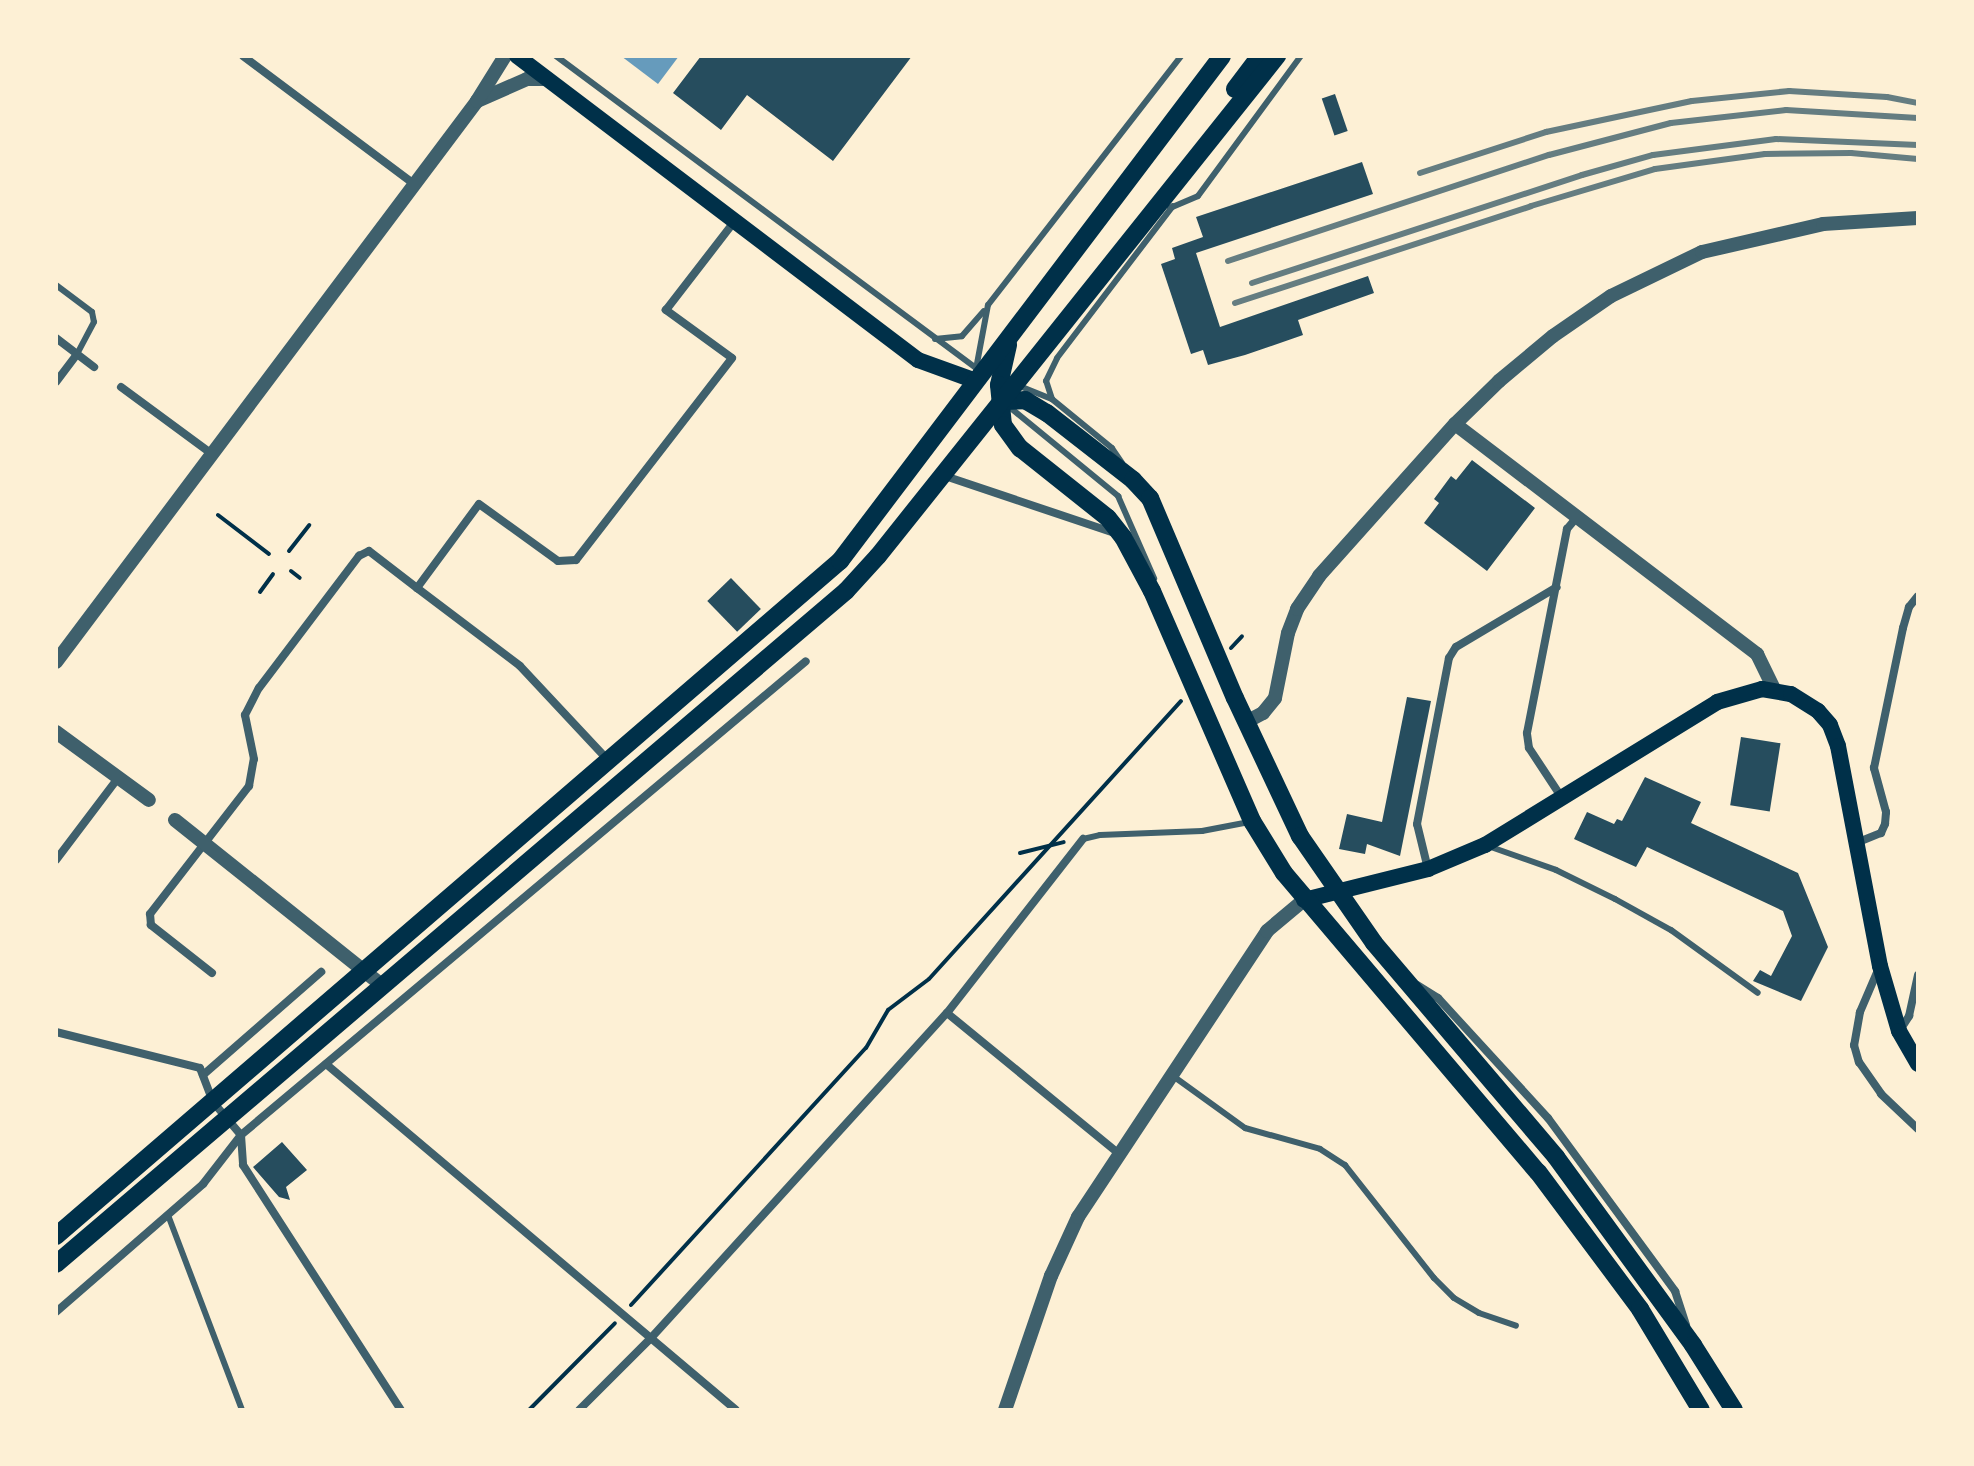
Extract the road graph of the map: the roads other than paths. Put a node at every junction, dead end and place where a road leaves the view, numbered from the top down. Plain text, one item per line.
1 (243, 56) edge
2 (505, 56) edge
3 (517, 56) edge
4 (556, 56) edge
5 (1181, 56) edge
6 (1222, 56) edge
7 (1260, 56) edge
8 (1277, 56) edge
9 (1301, 56) edge
10 (548, 79) junction
11 (477, 101) junction
12 (1205, 143) junction
13 (414, 184) junction
14 (1173, 206) junction
15 (1918, 218) edge
16 (1145, 220) junction
17 (734, 222) junction
18 (56, 285) edge
19 (988, 305) junction
20 (56, 338) edge
21 (932, 339) junction
22 (77, 354) junction
23 (94, 367) dead end
24 (995, 379) junction
25 (56, 382) edge
26 (121, 387) dead end
27 (1002, 401) junction
28 (1050, 406) junction
29 (1455, 424) junction
30 (212, 454) junction
31 (941, 475) junction
32 (1577, 517) junction
33 (1123, 537) junction
34 (1557, 587) junction
35 (417, 588) junction
36 (1918, 596) edge
37 (806, 661) dead end
38 (56, 662) edge
39 (1774, 689) junction
40 (1246, 722) junction
41 (56, 732) edge
42 (610, 762) junction
43 (118, 778) junction
44 (1562, 798) junction
45 (149, 800) dead end
46 (1249, 816) junction
47 (175, 820) dead end
48 (1083, 839) joint
49 (1856, 843) junction
50 (205, 844) junction
51 (1485, 845) junction
52 (56, 860) edge
53 (1428, 869) junction
54 (1338, 891) junction
55 (1304, 900) junction
56 (1880, 966) junction
57 (367, 971) junction
58 (321, 972) dead end
59 (212, 973) dead end
60 (1918, 975) edge
61 (383, 986) junction
62 (1758, 993) dead end
63 (947, 1013) junction
64 (1899, 1031) junction
65 (56, 1032) edge
66 (326, 1064) junction
67 (1918, 1064) edge
68 (203, 1075) junction
69 (1172, 1075) junction
70 (213, 1102) junction
71 (228, 1119) junction
72 (1918, 1129) edge
73 (241, 1135) junction
74 (1118, 1153) junction
75 (168, 1215) junction
76 (56, 1236) edge
77 (56, 1264) edge
78 (56, 1312) edge
79 (1516, 1326) dead end
80 (651, 1338) junction
81 (242, 1410) edge
82 (401, 1410) edge
83 (579, 1410) edge
84 (736, 1410) edge
85 (1005, 1410) edge
86 (1701, 1410) edge
87 (1734, 1410) edge

1 - 13 street
2 - 11 street
3 - 10 main road
4 - 21 lane
5 - 19 lane
6 - 24 main road
7 - 12 main road
8 - 12 main road
9 - 14 lane
10 - 11 street
10 - 17 main road
11 - 13 street
12 - 16 main road
13 - 30 street
14 - 16 lane
14 - 28 lane
15 - 29 street
16 - 24 main road
17 - 24 main road
17 - 35 street
18 - 22 lane
19 - 21 lane
19 - 24 lane
20 - 22 street
21 - 24 lane
22 - 23 street
22 - 25 street
24 - 27 main road
24 - 27 main road
24 - 28 main road
24 - 42 main road
26 - 30 street
27 - 28 main road
27 - 31 main road
27 - 33 main road
27 - 46 lane
28 - 40 main road
29 - 32 street
29 - 40 street
30 - 38 street
31 - 33 street
31 - 61 main road
32 - 34 street
32 - 39 street
33 - 46 main road
34 - 44 street
34 - 53 street
35 - 42 street
35 - 50 street
36 - 49 street
37 - 66 street
39 - 44 main road
39 - 49 main road
40 - 54 main road
41 - 43 street
42 - 57 main road
43 - 45 street
43 - 52 street
44 - 51 main road
46 - 48 lane
46 - 55 main road
47 - 50 street
48 - 63 street
49 - 56 main road
50 - 57 street
50 - 59 street
51 - 53 main road
51 - 62 lane
53 - 54 main road
54 - 55 main road
54 - 87 main road
55 - 69 street
55 - 86 main road
56 - 64 main road
56 - 72 street
57 - 61 street
57 - 70 main road
58 - 68 street
60 - 64 street
61 - 71 main road
63 - 74 street
63 - 80 street
64 - 67 main road
65 - 68 street
66 - 73 street
66 - 80 street
68 - 70 street
69 - 74 street
69 - 79 lane
70 - 71 street
70 - 76 main road
71 - 73 street
71 - 77 main road
73 - 75 street
73 - 82 street
74 - 85 street
75 - 78 street
75 - 81 lane
80 - 83 street
80 - 84 street

